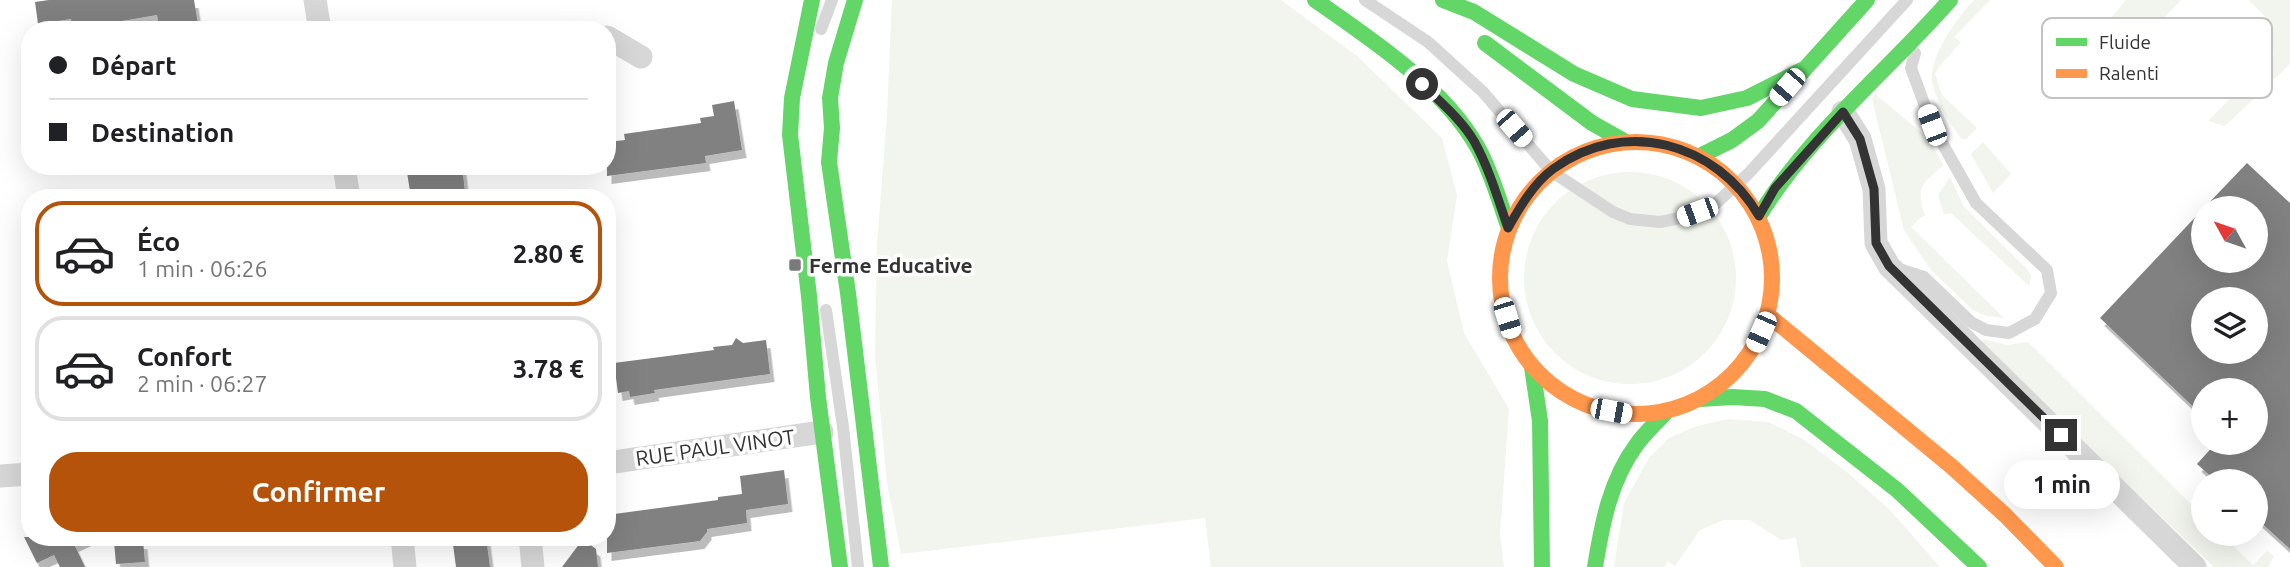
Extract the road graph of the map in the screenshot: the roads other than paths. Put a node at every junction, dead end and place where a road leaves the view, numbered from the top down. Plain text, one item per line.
1 (315, 0) edge
2 (812, 0) edge
3 (832, 0) edge
4 (855, 0) edge
5 (1315, 0) edge
6 (1365, 0) edge
7 (1426, 0) edge
8 (1443, 0) edge
9 (1867, 0) edge
10 (1907, 0) edge
11 (1950, 0) edge
12 (318, 21) edge
13 (1920, 34) junction
14 (818, 41) dead end
15 (616, 42) edge
16 (640, 57) dead end
17 (1802, 70) junction
18 (1843, 112) junction
19 (1624, 141) junction
20 (1700, 156) junction
21 (806, 163) dead end
22 (1551, 171) junction
23 (1737, 184) junction
24 (1759, 216) junction
25 (1508, 228) junction
26 (1889, 266) junction
27 (820, 275) dead end
28 (824, 295) dead end
29 (1768, 315) junction
30 (1532, 367) junction
31 (1700, 399) junction
32 (1666, 412) junction
33 (822, 432) junction
34 (616, 462) edge
35 (21, 475) edge
36 (0, 476) edge
37 (403, 546) edge
38 (531, 546) edge
39 (405, 567) edge
40 (533, 567) edge
41 (840, 567) edge
42 (858, 567) edge
43 (881, 567) edge
44 (1542, 567) edge
45 (1595, 567) edge
46 (1977, 567) edge
47 (2056, 567) edge
48 (2194, 567) edge

1 - 12 street
2 - 33 main road
3 - 14 lane
4 - 43 main road
5 - 25 main road
6 - 22 lane
7 - 19 main road
8 - 17 main road
9 - 17 main road
10 - 23 lane
11 - 13 main road
13 - 18 main road
13 - 26 lane
15 - 16 street
17 - 20 main road
18 - 24 main road
18 - 26 street
19 - 20 main road
19 - 22 main road
20 - 23 main road
21 - 27 lane
22 - 23 lane
22 - 25 main road
23 - 24 main road
24 - 29 main road
25 - 30 main road
26 - 48 street
28 - 42 lane
29 - 31 main road
29 - 47 main road
30 - 32 main road
30 - 44 main road
31 - 32 main road
31 - 46 main road
32 - 45 main road
33 - 34 street, RUE PAUL VINOT
33 - 41 main road
35 - 36 street
37 - 39 street
38 - 40 street

